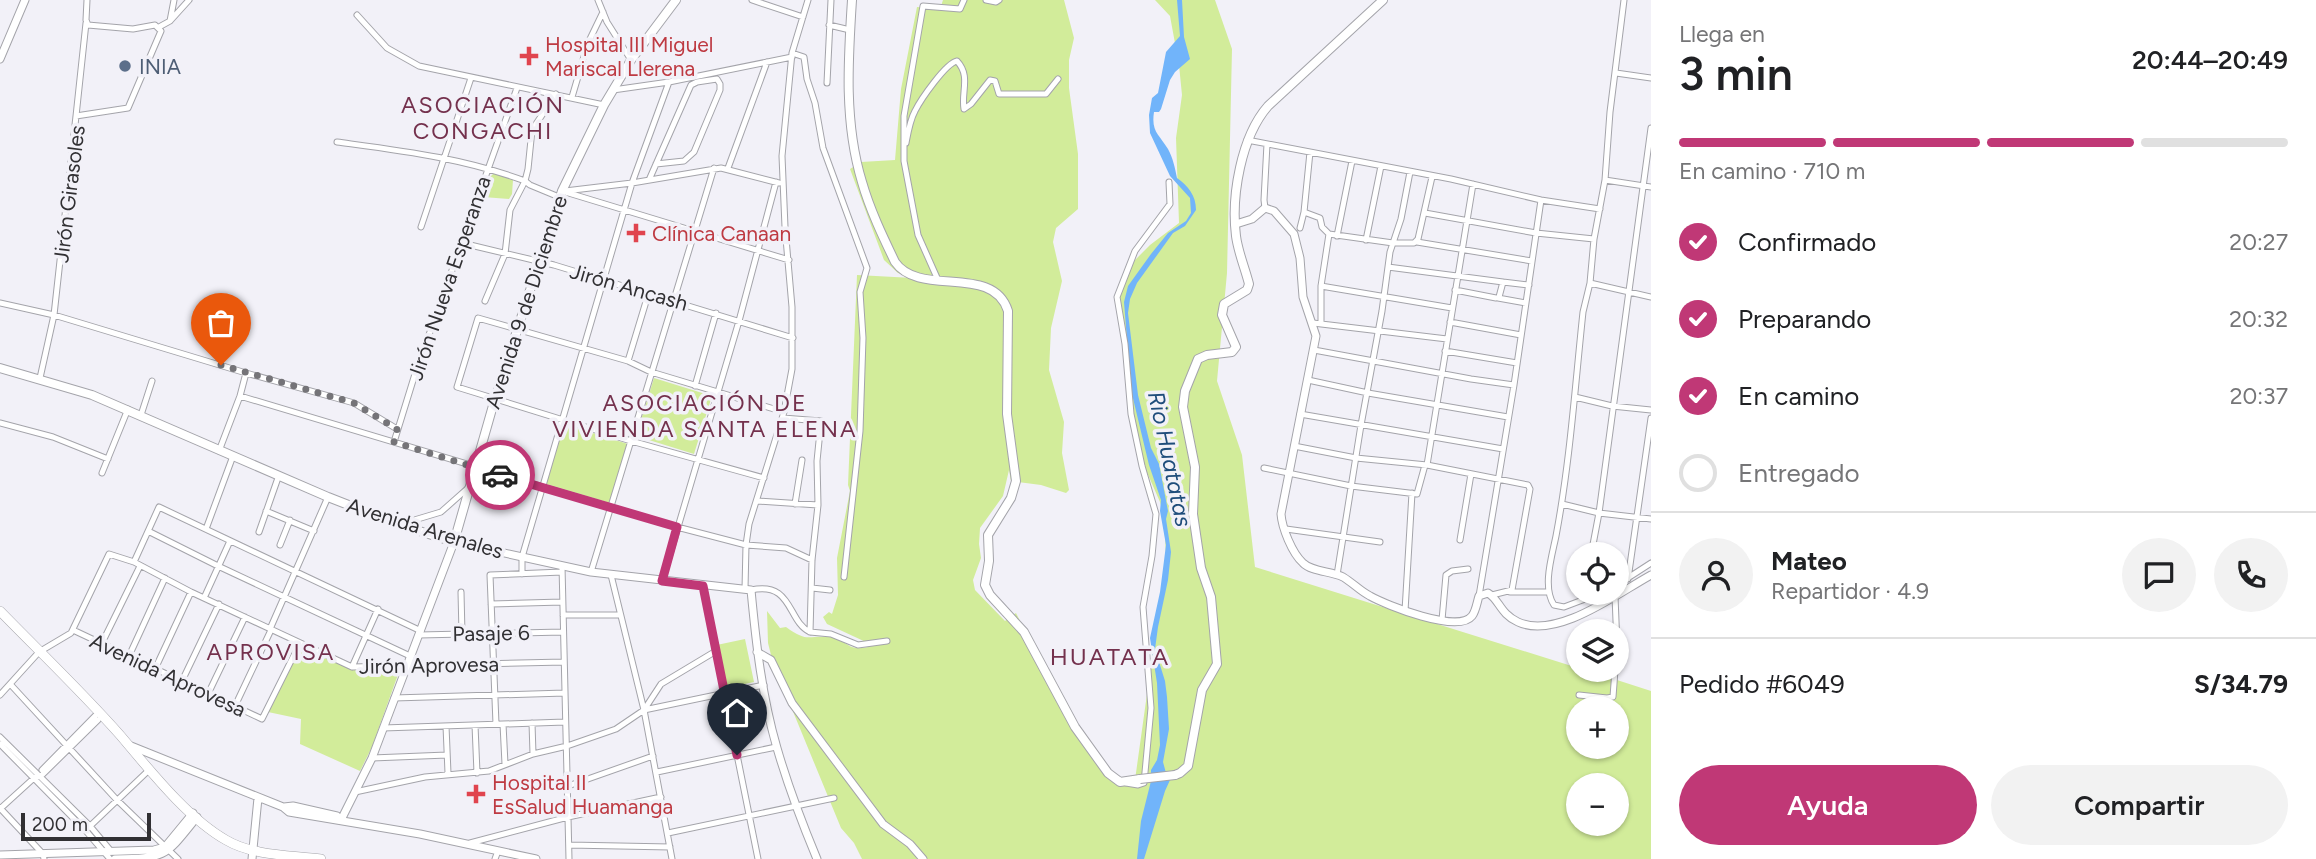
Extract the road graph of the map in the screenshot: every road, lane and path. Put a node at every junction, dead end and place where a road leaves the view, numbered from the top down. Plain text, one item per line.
1 (25, 0) edge
2 (88, 0) edge
3 (174, 0) edge
4 (188, 0) edge
5 (598, 0) edge
6 (676, 0) edge
7 (752, 0) edge
8 (808, 0) edge
9 (831, 0) edge
10 (852, 0) edge
11 (964, 0) edge
12 (986, 0) edge
13 (999, 0) edge
14 (1383, 0) edge
15 (1624, 0) edge
16 (603, 12) junction
17 (357, 15) dead end
18 (803, 17) junction
19 (170, 21) junction
20 (86, 23) junction
21 (829, 25) junction
22 (159, 27) junction
23 (850, 30) junction
24 (792, 55) junction
25 (0, 59) edge
26 (631, 60) junction
27 (767, 62) junction
28 (1616, 73) junction
29 (471, 78) junction
30 (1651, 78) edge
31 (1058, 79) dead end
32 (669, 82) junction
33 (827, 83) dead end
34 (517, 88) junction
35 (613, 90) junction
36 (556, 94) junction
37 (572, 97) junction
38 (604, 105) junction
39 (76, 116) junction
40 (1651, 128) edge
41 (1247, 140) junction
42 (337, 142) dead end
43 (1267, 144) junction
44 (904, 149) junction
45 (1310, 152) junction
46 (444, 157) junction
47 (1352, 161) junction
48 (656, 164) junction
49 (1381, 166) junction
50 (488, 167) junction
51 (714, 168) junction
52 (728, 168) junction
53 (1410, 172) junction
54 (1432, 177) junction
55 (649, 180) junction
56 (1605, 180) junction
57 (525, 181) junction
58 (776, 182) junction
59 (1168, 182) dead end
60 (632, 183) junction
61 (783, 184) junction
62 (1473, 184) junction
63 (1644, 186) junction
64 (1651, 187) edge
65 (561, 194) junction
66 (1541, 200) junction
67 (1265, 208) junction
68 (1600, 209) junction
69 (625, 211) junction
70 (1304, 212) junction
71 (1425, 213) junction
72 (1467, 219) junction
73 (1236, 224) junction
74 (421, 227) dead end
75 (1300, 228) dead end
76 (694, 231) junction
77 (1536, 233) junction
78 (1329, 234) junction
79 (1337, 236) junction
80 (1594, 239) junction
81 (1366, 240) junction
82 (1417, 242) junction
83 (462, 243) junction
84 (1393, 243) junction
85 (1462, 249) junction
86 (758, 251) junction
87 (505, 254) junction
88 (789, 260) junction
89 (539, 261) junction
90 (1532, 261) junction
91 (1388, 267) junction
92 (1458, 275) junction
93 (937, 280) junction
94 (604, 281) junction
95 (1503, 282) junction
96 (1590, 283) junction
97 (1529, 285) junction
98 (1321, 286) junction
99 (1455, 290) junction
100 (1629, 292) junction
101 (648, 295) junction
102 (1384, 297) junction
103 (1651, 297) edge
104 (1498, 298) junction
105 (673, 300) junction
106 (485, 301) dead end
107 (0, 303) edge
108 (1526, 303) junction
109 (1452, 309) junction
110 (716, 313) junction
111 (54, 315) junction
112 (739, 321) junction
113 (1450, 322) junction
114 (1317, 323) junction
115 (519, 328) junction
116 (1378, 329) junction
117 (1521, 335) junction
118 (793, 338) junction
119 (1447, 339) junction
120 (582, 348) junction
121 (1314, 350) junction
122 (1445, 351) junction
123 (1373, 360) junction
124 (628, 361) junction
125 (1517, 363) junction
126 (0, 368) edge
127 (651, 372) junction
128 (246, 373) junction
129 (1441, 373) junction
130 (40, 378) junction
131 (1308, 380) junction
132 (152, 381) dead end
133 (1514, 384) junction
134 (695, 386) junction
135 (717, 393) junction
136 (1368, 393) junction
137 (240, 396) junction
138 (1575, 397) junction
139 (495, 399) junction
140 (1436, 405) junction
141 (1612, 406) junction
142 (128, 409) junction
143 (1651, 410) edge
144 (1300, 414) junction
145 (141, 415) junction
146 (783, 415) junction
147 (1508, 417) junction
148 (1651, 418) edge
149 (563, 420) junction
150 (0, 423) edge
151 (1361, 425) junction
152 (397, 429) junction
153 (1431, 437) junction
154 (631, 441) junction
155 (394, 442) junction
156 (1294, 446) junction
157 (1503, 449) junction
158 (219, 451) junction
159 (233, 456) junction
160 (108, 458) junction
161 (1356, 458) junction
162 (697, 460) junction
163 (802, 460) dead end
164 (1426, 465) junction
165 (474, 468) junction
166 (1264, 468) dead end
167 (102, 473) dead end
168 (1471, 474) junction
169 (279, 475) junction
170 (1289, 475) junction
171 (764, 478) junction
172 (1499, 479) junction
173 (543, 486) junction
174 (1351, 486) junction
175 (468, 488) junction
176 (1412, 493) junction
177 (328, 497) junction
178 (758, 501) junction
179 (795, 504) junction
180 (1562, 504) junction
181 (818, 505) junction
182 (610, 507) junction
183 (266, 510) junction
184 (1599, 513) junction
185 (1638, 517) junction
186 (1651, 519) edge
187 (290, 520) junction
188 (397, 524) junction
189 (677, 527) junction
190 (206, 529) junction
191 (1286, 529) junction
192 (148, 531) junction
193 (314, 531) junction
194 (259, 532) dead end
195 (1343, 537) junction
196 (1460, 540) dead end
197 (230, 541) junction
198 (454, 542) junction
199 (1380, 542) dead end
200 (1593, 542) edge
201 (280, 545) dead end
202 (746, 545) junction
203 (522, 557) junction
204 (812, 560) junction
205 (137, 564) junction
206 (1651, 564) edge
207 (218, 566) junction
208 (562, 569) junction
209 (1468, 569) dead end
210 (295, 571) junction
211 (591, 572) junction
212 (1629, 573) edge
213 (522, 574) junction
214 (611, 575) junction
215 (1337, 575) junction
216 (1651, 575) edge
217 (844, 577) dead end
218 (165, 578) junction
219 (1629, 578) edge
220 (662, 581) junction
221 (703, 586) junction
222 (1629, 588) edge
223 (748, 589) junction
224 (813, 589) junction
225 (830, 590) dead end
226 (191, 592) junction
227 (461, 592) dead end
228 (1510, 592) junction
229 (1549, 592) junction
230 (1492, 595) junction
231 (1479, 596) junction
232 (284, 597) junction
233 (204, 598) junction
234 (562, 602) junction
235 (219, 604) junction
236 (491, 604) junction
237 (1568, 605) edge
238 (1600, 605) edge
239 (378, 609) junction
240 (0, 611) edge
241 (1405, 611) junction
242 (563, 615) junction
243 (619, 615) junction
244 (245, 617) junction
245 (0, 619) edge
246 (1442, 620) junction
247 (270, 629) junction
248 (73, 630) junction
249 (563, 632) junction
250 (810, 632) junction
251 (420, 633) junction
252 (462, 634) junction
253 (492, 634) junction
254 (366, 636) junction
255 (887, 641) dead end
256 (102, 643) junction
257 (300, 643) junction
258 (716, 651) junction
259 (757, 652) junction
260 (38, 654) junction
261 (129, 656) junction
262 (410, 656) junction
263 (564, 662) junction
264 (493, 664) junction
265 (406, 666) junction
266 (352, 667) junction
267 (155, 668) junction
268 (182, 681) junction
269 (1614, 682) edge
270 (11, 685) junction
271 (764, 685) junction
272 (565, 693) junction
273 (724, 693) junction
274 (208, 694) junction
275 (0, 695) edge
276 (495, 695) junction
277 (1579, 695) dead end
278 (394, 698) junction
279 (235, 706) junction
280 (644, 710) junction
281 (97, 718) junction
282 (565, 722) junction
283 (532, 723) junction
284 (496, 724) junction
285 (503, 724) junction
286 (475, 725) junction
287 (446, 726) junction
288 (383, 728) junction
289 (0, 737) edge
290 (0, 744) edge
291 (127, 744) junction
292 (567, 746) junction
293 (68, 747) junction
294 (776, 747) junction
295 (533, 754) junction
296 (447, 755) junction
297 (737, 755) junction
298 (653, 756) junction
299 (372, 758) junction
300 (505, 764) junction
301 (149, 770) junction
302 (657, 772) junction
303 (477, 773) junction
304 (448, 774) junction
305 (36, 777) junction
306 (1120, 782) junction
307 (568, 786) junction
308 (355, 792) junction
309 (662, 797) junction
310 (258, 798) junction
311 (834, 798) dead end
312 (117, 800) junction
313 (796, 807) junction
314 (0, 809) edge
315 (195, 815) junction
316 (568, 817) junction
317 (750, 817) junction
318 (341, 820) junction
319 (88, 828) junction
320 (668, 833) junction
321 (467, 844) junction
322 (569, 845) junction
323 (670, 846) junction
324 (168, 849) junction
325 (251, 854) edge
326 (0, 855) edge
327 (496, 855) edge
328 (153, 856) edge
329 (43, 857) edge
330 (112, 857) edge
331 (178, 859) edge
332 (321, 859) edge
333 (536, 859) edge
334 (569, 859) edge
335 (672, 859) edge
336 (758, 859) edge
337 (817, 859) edge
338 (923, 859) edge

1 - 25 main road
2 - 20 street
3 - 19 street
4 - 19 street
5 - 16 street
6 - 26 main road, Avenida 9 de Diciembre
7 - 18 street
8 - 18 street
9 - 21 street
10 - 23 main road
11 - 44 street
12 - 13 street
14 - 41 main road
15 - 28 street
16 - 26 street
16 - 37 street
17 - 29 street
18 - 24 street
19 - 22 street
20 - 22 street
20 - 39 street
21 - 23 street
21 - 33 street
22 - 39 street, Jirón Girasoles
23 - 93 main road
24 - 27 street
24 - 61 street
24 - 217 street
26 - 35 main road, Avenida 9 de Diciembre
27 - 32 street
27 - 52 street
28 - 30 street
28 - 56 street
29 - 34 street
29 - 46 street
31 - 44 street
32 - 35 street
32 - 60 street
34 - 36 street
34 - 50 street, Jirón Nueva Esperanza
35 - 38 main road, Avenida 9 de Diciembre
36 - 37 street
36 - 57 street
37 - 38 street
38 - 65 main road, Avenida 9 de Diciembre
39 - 111 street, Jirón Girasoles
40 - 63 street
41 - 43 street
41 - 73 main road
42 - 46 street
43 - 45 street
43 - 67 street
44 - 93 street
45 - 47 street
45 - 70 street
46 - 50 street
46 - 74 street
47 - 49 street
47 - 79 street
48 - 48 street
48 - 55 street
49 - 53 street
49 - 81 street
50 - 57 street
50 - 83 street, Jirón Nueva Esperanza
51 - 52 street
51 - 55 street
51 - 76 street
52 - 58 street
53 - 54 street
53 - 84 street
54 - 62 street
54 - 71 street
55 - 60 street
56 - 63 street
56 - 68 street
57 - 65 street
57 - 87 street
58 - 61 street
58 - 86 street
59 - 306 street
60 - 65 street
60 - 69 street
61 - 88 street
62 - 66 street
62 - 72 street
63 - 64 street
63 - 100 street
65 - 69 street
65 - 89 main road, Avenida 9 de Diciembre
66 - 68 street
66 - 77 street
67 - 73 main road
67 - 114 main road
68 - 80 street
69 - 76 street
69 - 94 street
70 - 75 street
70 - 78 street
71 - 72 street
71 - 82 street
72 - 77 street
72 - 85 street
73 - 306 main road, bridge
76 - 86 street
76 - 105 street
77 - 80 street
77 - 90 street
78 - 79 street
78 - 98 street
79 - 81 street
80 - 96 street
81 - 84 street
82 - 84 street
82 - 85 street
83 - 87 street, Jirón Ancash
83 - 152 street, Jirón Nueva Esperanza
84 - 91 street
85 - 90 street
85 - 92 street
86 - 88 street
86 - 112 street
87 - 89 street, Jirón Ancash
87 - 106 street
88 - 118 street
89 - 94 street, Jirón Ancash
89 - 115 main road, Avenida 9 de Diciembre
90 - 97 street
91 - 92 street
91 - 102 street
92 - 95 street
92 - 99 street
93 - 306 main road
94 - 101 street, Jirón Ancash
94 - 120 street
95 - 97 street
95 - 104 street
96 - 100 street
96 - 138 street
97 - 108 street
98 - 102 street
98 - 114 street
99 - 104 street
99 - 109 street
100 - 103 street
100 - 141 street
101 - 105 street, Jirón Ancash
101 - 124 street
102 - 109 street
102 - 116 street
104 - 108 street
105 - 110 street, Jirón Ancash
105 - 127 street
107 - 111 street
108 - 117 street
109 - 113 street
110 - 112 street, Jirón Ancash
110 - 134 street
111 - 128 street
111 - 130 street, Jirón Girasoles
112 - 118 street, Jirón Ancash
112 - 135 street
113 - 117 street
113 - 119 street
114 - 116 street
114 - 121 main road
115 - 120 street
115 - 139 main road, Avenida 9 de Diciembre
115 - 139 street
116 - 119 street
116 - 123 street
117 - 125 street
118 - 146 street
119 - 122 street
120 - 124 street
120 - 149 street
121 - 123 street
121 - 131 main road
122 - 125 street
122 - 129 street
123 - 129 street
123 - 136 street
124 - 127 street
125 - 133 street
126 - 130 main road, Avenida Arenales
127 - 134 street
127 - 154 street
128 - 137 street
128 - 152 street
129 - 133 street
129 - 140 street
130 - 142 main road, Avenida Arenales
131 - 136 street
131 - 144 main road
132 - 145 street
133 - 147 street
134 - 135 street
135 - 146 street
135 - 162 street
136 - 140 street
136 - 151 street
137 - 155 street
137 - 158 street
138 - 141 street
138 - 180 street
139 - 149 street
139 - 165 main road, Avenida 9 de Diciembre
140 - 147 street
140 - 153 street
141 - 143 street
141 - 184 street
142 - 145 main road, Avenida Arenales
142 - 160 street
144 - 151 street
144 - 156 main road
145 - 158 main road, Avenida Arenales
146 - 171 street
146 - 181 street
147 - 157 street
148 - 185 street
149 - 154 street
149 - 173 street
150 - 160 street
151 - 153 street
151 - 161 street
152 - 155 street, Jirón Nueva Esperanza
153 - 157 street
153 - 164 street
154 - 162 street
154 - 182 street
155 - 165 street
156 - 161 street
156 - 170 main road
157 - 172 street
158 - 159 main road, Avenida Arenales
159 - 169 main road, Avenida Arenales
159 - 190 street
160 - 167 street
161 - 164 street
161 - 174 street
162 - 171 street
162 - 189 street
163 - 179 street
164 - 168 street
164 - 176 street
165 - 173 street
165 - 175 main road, Avenida 9 de Diciembre
166 - 170 street
168 - 172 street
168 - 196 street
169 - 177 main road, Avenida Arenales
169 - 183 street
170 - 174 street
170 - 191 main road
171 - 178 street
172 - 228 street
172 - 231 street
173 - 182 street
173 - 203 street
174 - 176 street
174 - 195 street
175 - 188 street
175 - 198 main road, Avenida 9 de Diciembre
176 - 241 street
177 - 188 main road, Avenida Arenales
177 - 193 street
178 - 179 street
178 - 202 street
179 - 181 street
180 - 184 street
180 - 229 street
181 - 204 street
182 - 189 street
182 - 211 street
183 - 187 street
183 - 194 street
184 - 185 street
184 - 200 street
185 - 186 street
185 - 212 street
187 - 193 street
187 - 201 street
188 - 198 main road, Avenida Arenales
189 - 202 street
189 - 220 street
190 - 192 street
190 - 197 street
191 - 195 street
191 - 215 main road
192 - 205 street
192 - 207 street
193 - 210 street
195 - 199 street
195 - 215 street
197 - 207 street
197 - 210 street
198 - 203 main road, Avenida Arenales
198 - 251 main road, Avenida 9 de Diciembre
202 - 204 street
202 - 223 street
203 - 208 main road, Avenida Arenales
203 - 213 street
204 - 224 street
205 - 218 street, Jirón Aprovesa
205 - 248 street, Jirón Aprovesa
205 - 256 street
206 - 219 street
207 - 232 street
207 - 233 street
208 - 211 main road, Avenida Arenales
208 - 213 street
208 - 234 street
209 - 246 street
210 - 232 street
210 - 239 street
211 - 214 main road, Avenida Arenales
213 - 236 street
214 - 220 main road, Avenida Arenales
214 - 243 street
215 - 241 main road
216 - 222 main road
218 - 226 street, Jirón Aprovesa
218 - 261 street
220 - 221 main road, Avenida Arenales
221 - 223 main road, Avenida Arenales
221 - 258 street
223 - 250 street, Avenida Arenales
223 - 259 main road
224 - 225 street
224 - 250 street
226 - 233 street, Jirón Aprovesa
226 - 267 street
227 - 252 street
228 - 229 street
228 - 230 street
229 - 237 street
230 - 231 main road
230 - 238 main road
231 - 246 main road
232 - 247 street
232 - 254 street
233 - 235 street, Jirón Aprovesa
234 - 236 street
234 - 242 street
235 - 244 street, Jirón Aprovesa
235 - 268 street
236 - 253 street
239 - 251 street
239 - 254 street
240 - 260 highway
241 - 246 main road
242 - 243 street
242 - 249 street
243 - 280 street
244 - 247 street, Jirón Aprovesa
244 - 274 street
245 - 260 highway
247 - 257 street, Jirón Aprovesa
247 - 279 street
248 - 256 street, Avenida Aprovesa
248 - 260 street
249 - 253 street, Pasaje 6
249 - 263 street
250 - 255 street
251 - 252 street, Pasaje 6
251 - 262 main road, Avenida 9 de Diciembre
252 - 253 street, Pasaje 6
253 - 264 street
254 - 262 street
254 - 266 street
256 - 261 street, Avenida Aprovesa
257 - 266 street, Jirón Aprovesa
257 - 279 street, Avenida Aprovesa
258 - 273 street
258 - 280 street
259 - 271 main road
259 - 338 main road
260 - 270 street
260 - 281 highway
260 - 291 highway
261 - 267 street, Avenida Aprovesa
262 - 265 main road, Avenida 9 de Diciembre
263 - 264 street, Jirón Aprovesa
263 - 272 street
264 - 265 street, Jirón Aprovesa
264 - 276 street
265 - 266 street, Jirón Aprovesa
265 - 278 main road, Avenida 9 de Diciembre
267 - 268 street, Avenida Aprovesa
268 - 274 street, Avenida Aprovesa
269 - 277 street
270 - 275 street
270 - 293 street
271 - 273 street
271 - 294 main road
272 - 276 street
272 - 282 street
273 - 280 street
273 - 297 street
274 - 279 street, Avenida Aprovesa
276 - 278 street
276 - 284 street
278 - 288 main road, Avenida 9 de Diciembre
280 - 292 street
280 - 298 street
281 - 291 highway
281 - 293 street
282 - 283 street
282 - 292 street
283 - 285 street
283 - 295 street
284 - 285 street
284 - 286 street
285 - 300 street
286 - 287 street
286 - 303 street
287 - 288 street
287 - 296 street
288 - 299 main road, Avenida 9 de Diciembre
289 - 305 street
290 - 305 street
291 - 301 highway
291 - 310 main road
292 - 295 street
292 - 307 street
293 - 305 street
293 - 312 street
294 - 297 street
294 - 313 main road
295 - 300 street
296 - 299 street
296 - 304 street
297 - 302 street
297 - 317 street
298 - 302 street
298 - 307 street
299 - 308 main road, Avenida 9 de Diciembre
300 - 303 street
301 - 312 street
301 - 315 highway
302 - 309 street
303 - 304 street
304 - 308 street
305 - 314 street
305 - 319 street
307 - 316 street
308 - 318 main road, Avenida 9 de Diciembre
309 - 316 street
309 - 320 street
310 - 318 main road
310 - 325 main road
311 - 313 street
312 - 319 street
312 - 324 street
313 - 317 street
313 - 337 main road
314 - 329 street
315 - 324 main road
315 - 325 highway
316 - 321 street
316 - 322 street
317 - 320 street
317 - 336 street
318 - 321 main road
319 - 330 street
320 - 323 street
321 - 327 main road
322 - 323 street
322 - 334 street
323 - 335 street
324 - 328 main road
324 - 331 street
325 - 332 highway
326 - 329 main road
327 - 333 main road
328 - 330 main road
329 - 330 main road

